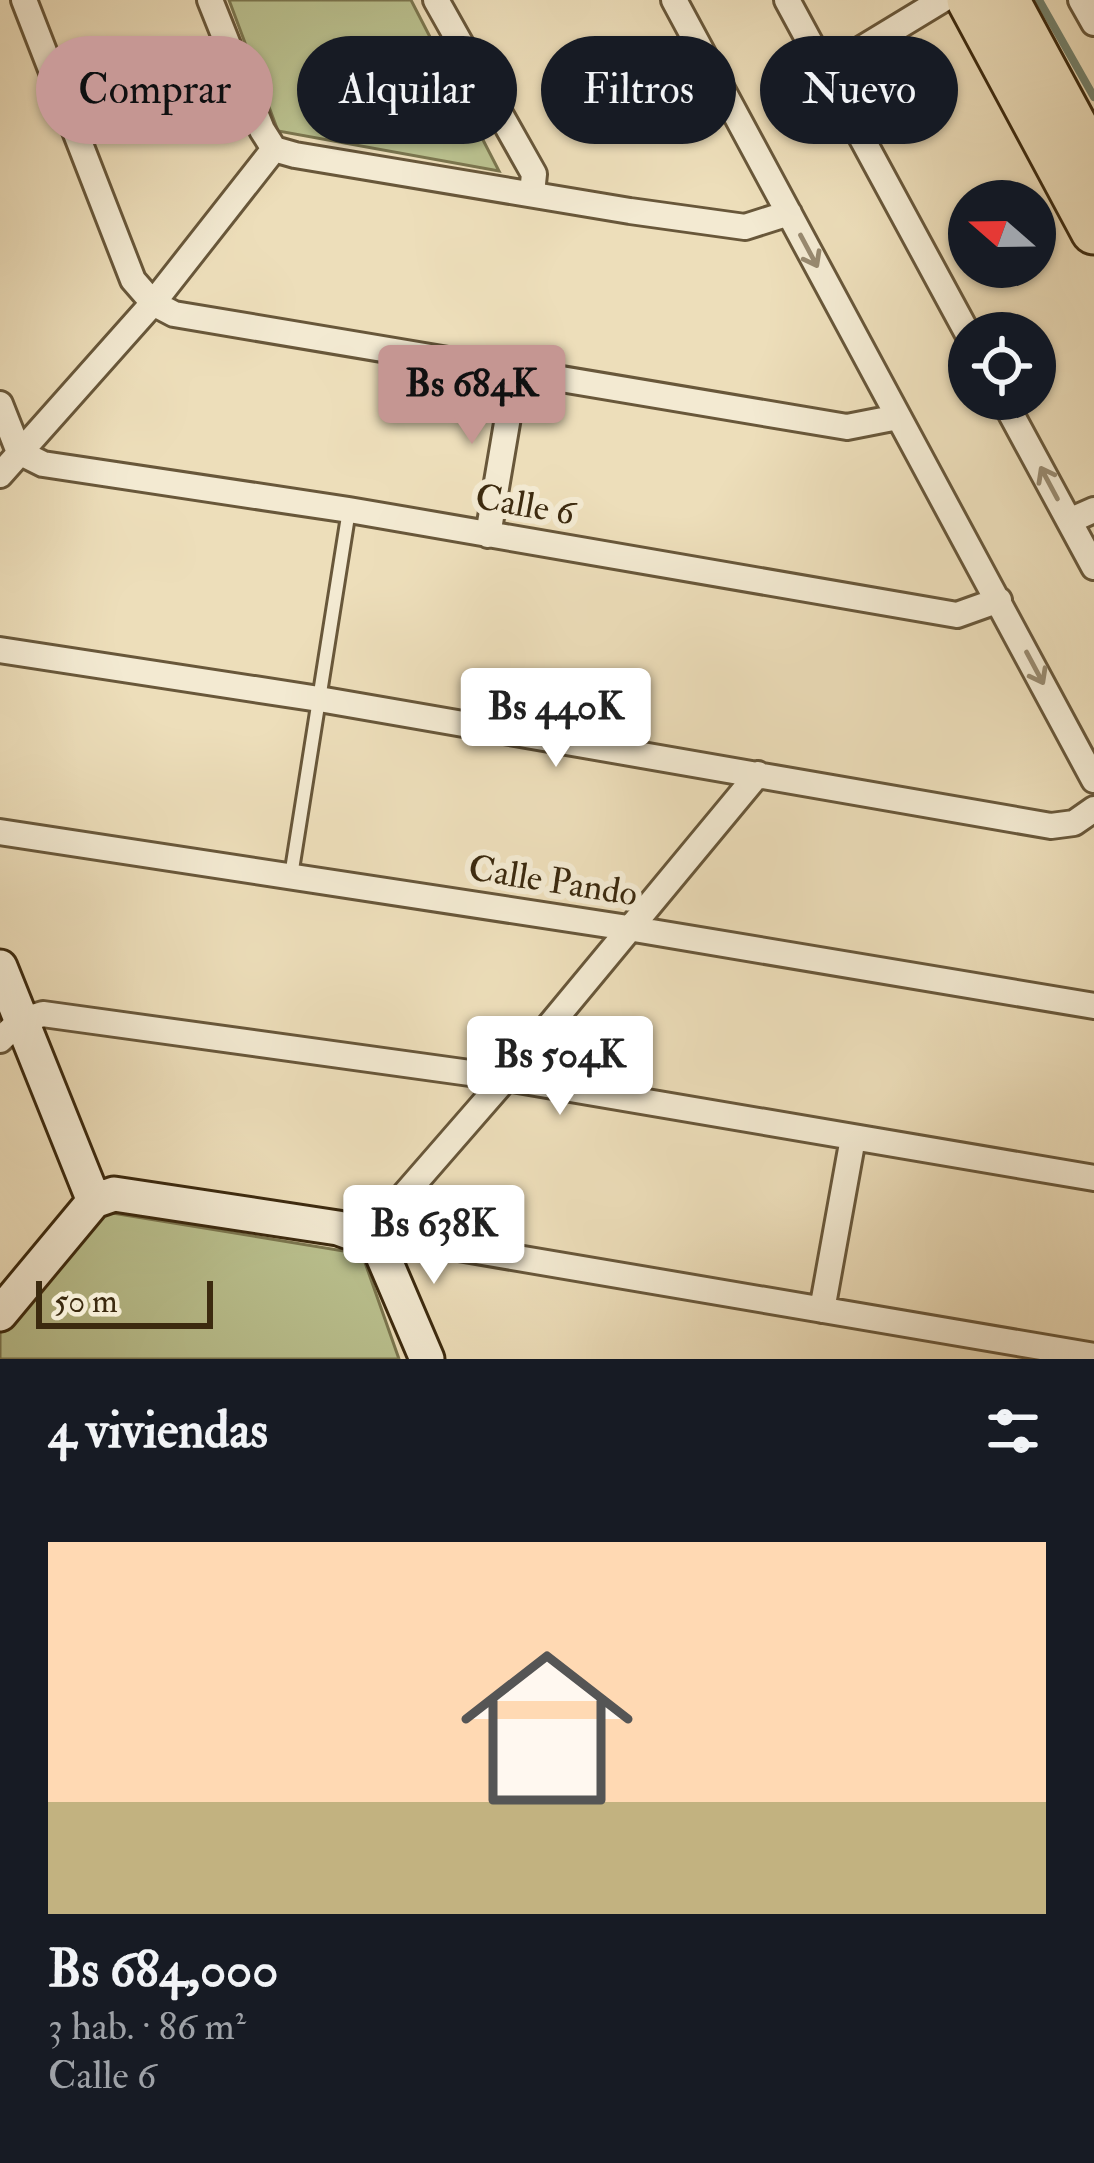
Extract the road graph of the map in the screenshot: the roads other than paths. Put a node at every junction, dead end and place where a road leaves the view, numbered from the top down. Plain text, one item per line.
1 (24, 0) edge
2 (211, 0) edge
3 (436, 0) edge
4 (674, 0) edge
5 (787, 0) edge
6 (942, 0) edge
7 (970, 0) edge
8 (1006, 0) edge
9 (1081, 0) edge
10 (1094, 23) edge
11 (806, 36) edge
12 (883, 36) edge
13 (865, 144) edge
14 (274, 149) junction
15 (1094, 163) edge
16 (532, 193) junction
17 (789, 213) junction
18 (1094, 231) edge
19 (153, 303) junction
20 (956, 312) edge
21 (516, 370) junction
22 (0, 404) edge
23 (898, 417) junction
24 (1014, 420) edge
25 (19, 452) junction
26 (0, 475) edge
27 (349, 510) junction
28 (1094, 510) edge
29 (1069, 521) junction
30 (488, 535) junction
31 (1094, 567) edge
32 (999, 600) junction
33 (0, 650) edge
34 (319, 699) junction
35 (758, 774) junction
36 (1094, 780) edge
37 (1094, 809) edge
38 (0, 832) edge
39 (291, 877) junction
40 (628, 928) junction
41 (0, 967) edge
42 (1094, 1006) edge
43 (10, 1030) edge
44 (506, 1078) junction
45 (853, 1138) junction
46 (1094, 1178) edge
47 (94, 1201) junction
48 (377, 1242) junction
49 (822, 1310) junction
50 (0, 1314) edge
51 (1094, 1356) edge
52 (427, 1359) edge

1 - 19 street
2 - 14 street
3 - 16 street
4 - 17 street
5 - 11 street
6 - 12 street
7 - 18 highway
8 - 15 highway
9 - 10 street
13 - 20 street
14 - 16 street
14 - 19 street
16 - 17 street
17 -> 23 street
19 - 21 street
19 - 25 street
21 - 23 street
21 - 30 street
22 - 25 street
23 - 32 street
29 -> 24 street
25 - 26 street
25 - 27 street, Calle 6
27 - 30 street, Calle 6
27 - 34 lane
28 - 29 street
29 - 31 street
30 - 32 street, Calle 6
32 -> 36 street
33 - 34 street
34 - 35 street
34 - 39 lane
35 - 37 street
35 - 40 street
38 - 39 street, Calle Pando
39 - 40 street, Calle Pando
40 - 42 street, Calle Pando
40 - 44 street
41 - 43 street
43 - 44 street
43 - 47 street
44 - 45 street
44 - 48 street
45 - 46 street
45 - 49 street
47 - 48 street
47 - 50 street
48 - 49 street
48 - 52 street
49 - 51 street

